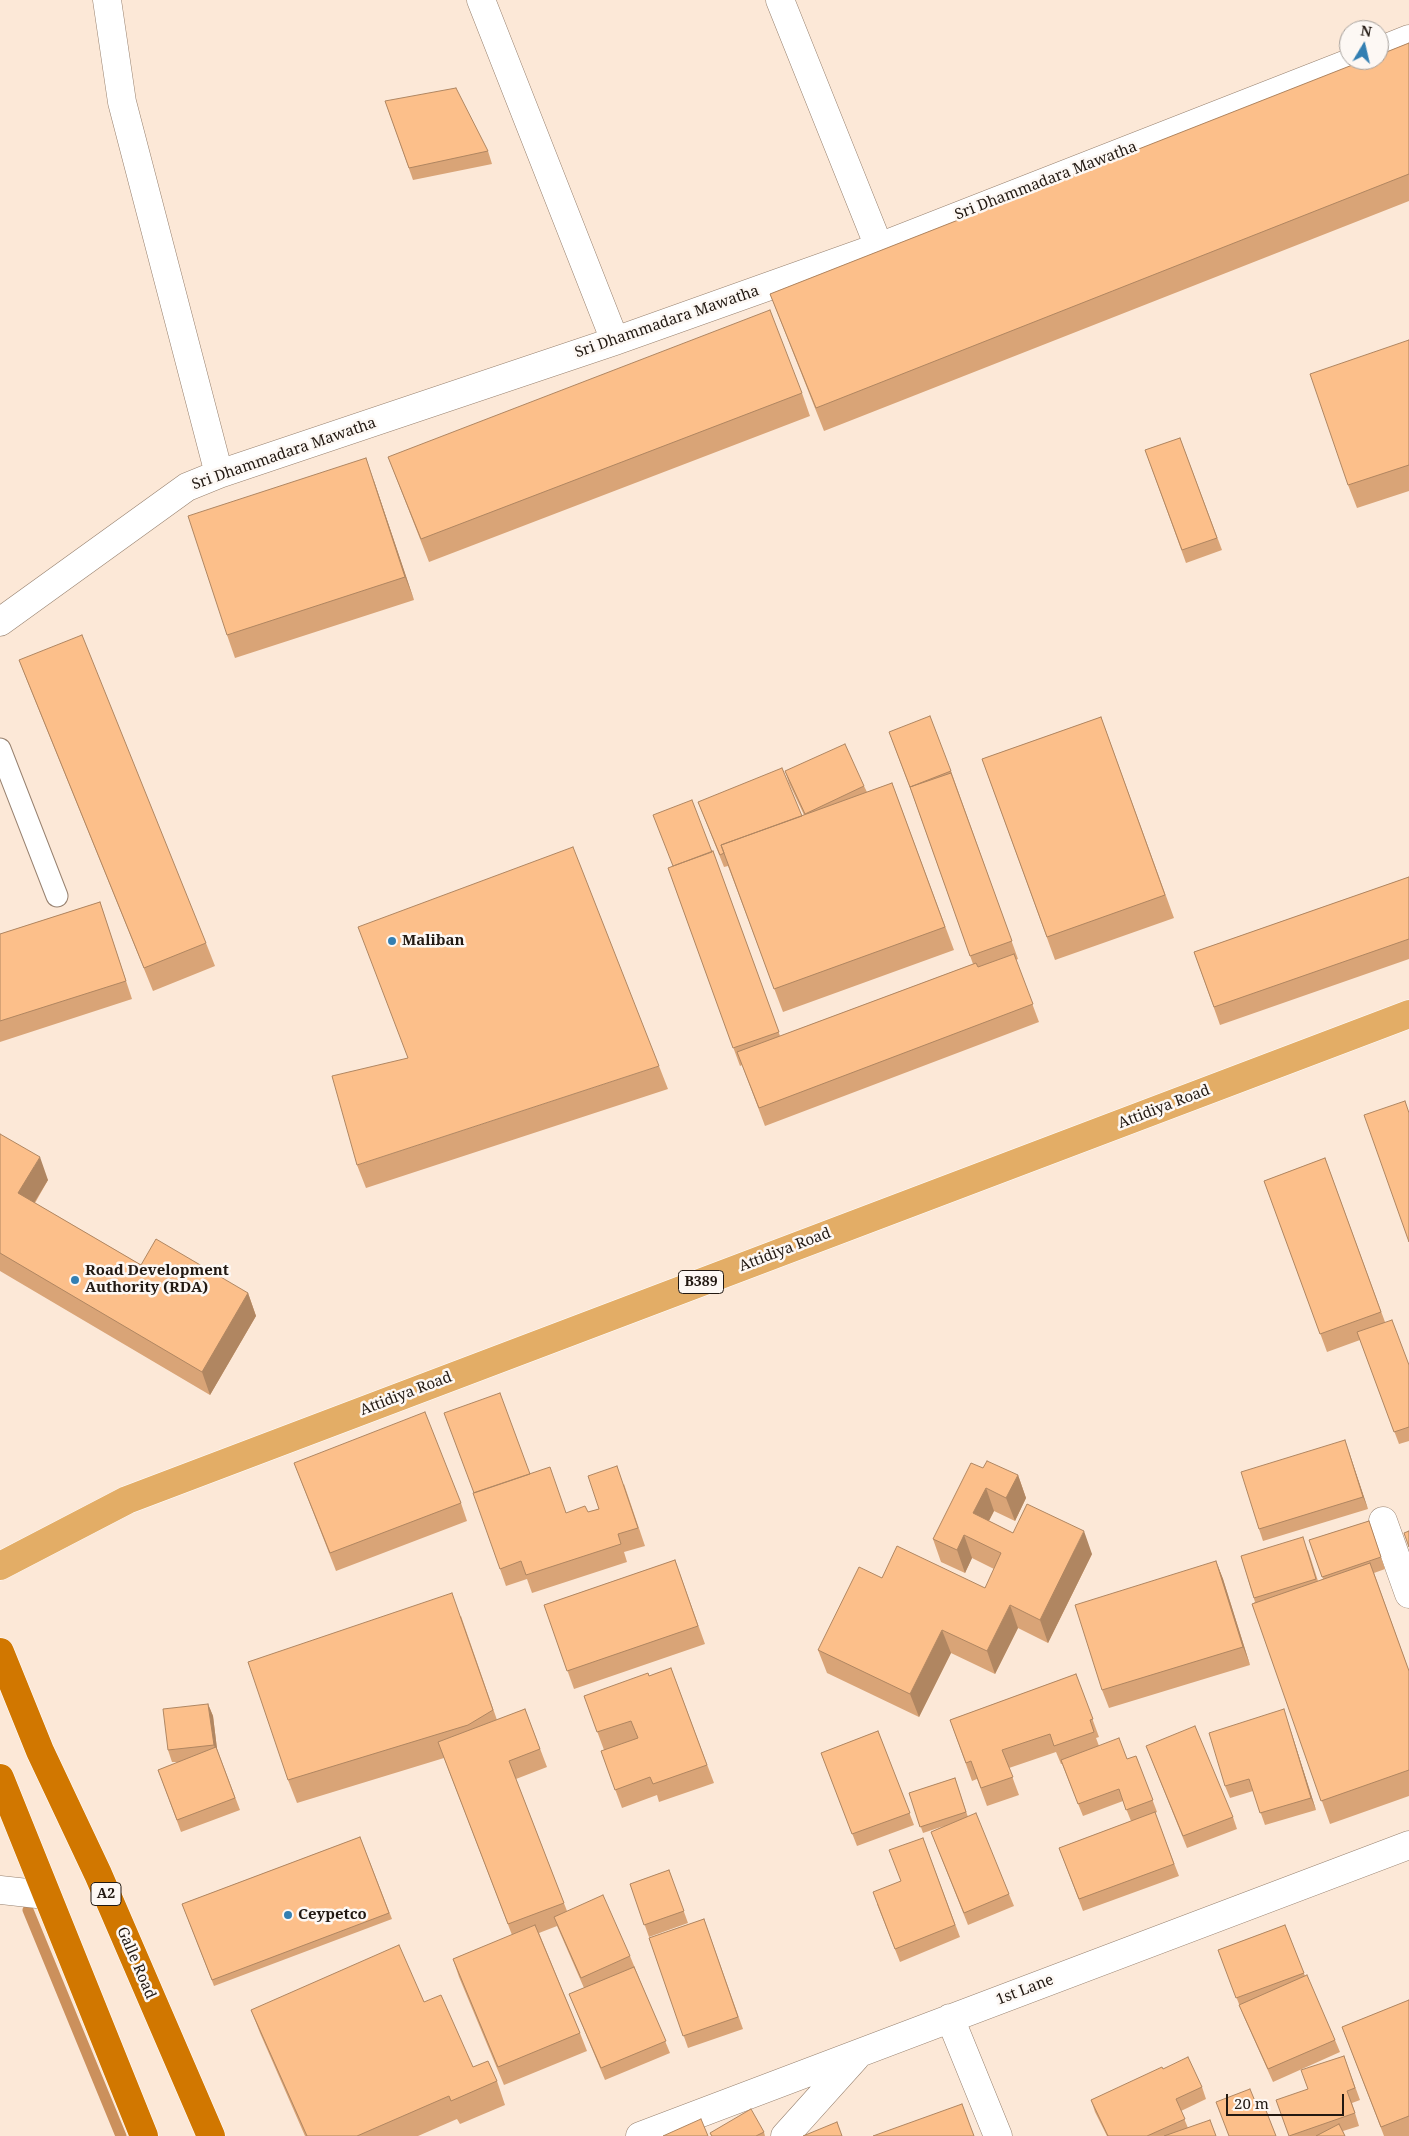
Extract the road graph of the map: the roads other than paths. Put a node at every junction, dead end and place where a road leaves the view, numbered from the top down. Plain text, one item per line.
1 (107, 0) edge
2 (482, 0) edge
3 (780, 0) edge
4 (1409, 40) edge
5 (1389, 47) edge
6 (1339, 67) edge
7 (879, 247) junction
8 (615, 341) junction
9 (219, 474) junction
10 (0, 622) edge
11 (0, 749) edge
12 (57, 896) dead end
13 (1409, 1014) edge
14 (1382, 1521) dead end
15 (0, 1566) edge
16 (1409, 1594) edge
17 (0, 1652) edge
18 (0, 1778) edge
19 (1409, 1845) edge
20 (0, 1890) edge
21 (46, 1895) junction
22 (950, 2018) junction
23 (859, 2054) junction
24 (144, 2136) edge
25 (212, 2136) edge
26 (640, 2136) edge
27 (785, 2136) edge
28 (998, 2136) edge

1 - 9 street
2 - 8 street
3 - 7 street
4 - 5 street
6 - 7 street, Sri Dhammadara Mawatha
7 - 8 street, Sri Dhammadara Mawatha
8 - 9 street, Sri Dhammadara Mawatha
9 - 10 street, Sri Dhammadara Mawatha
11 - 12 lane
13 - 15 main road, Attidiya Road / B389
14 - 16 street
17 - 25 highway, Galle Road / A2
18 - 21 highway
19 - 22 street, 1st Lane
20 - 21 street
21 - 24 highway
22 - 23 street, 1st Lane
22 - 28 street
23 - 26 street, 1st Lane
23 - 27 street

